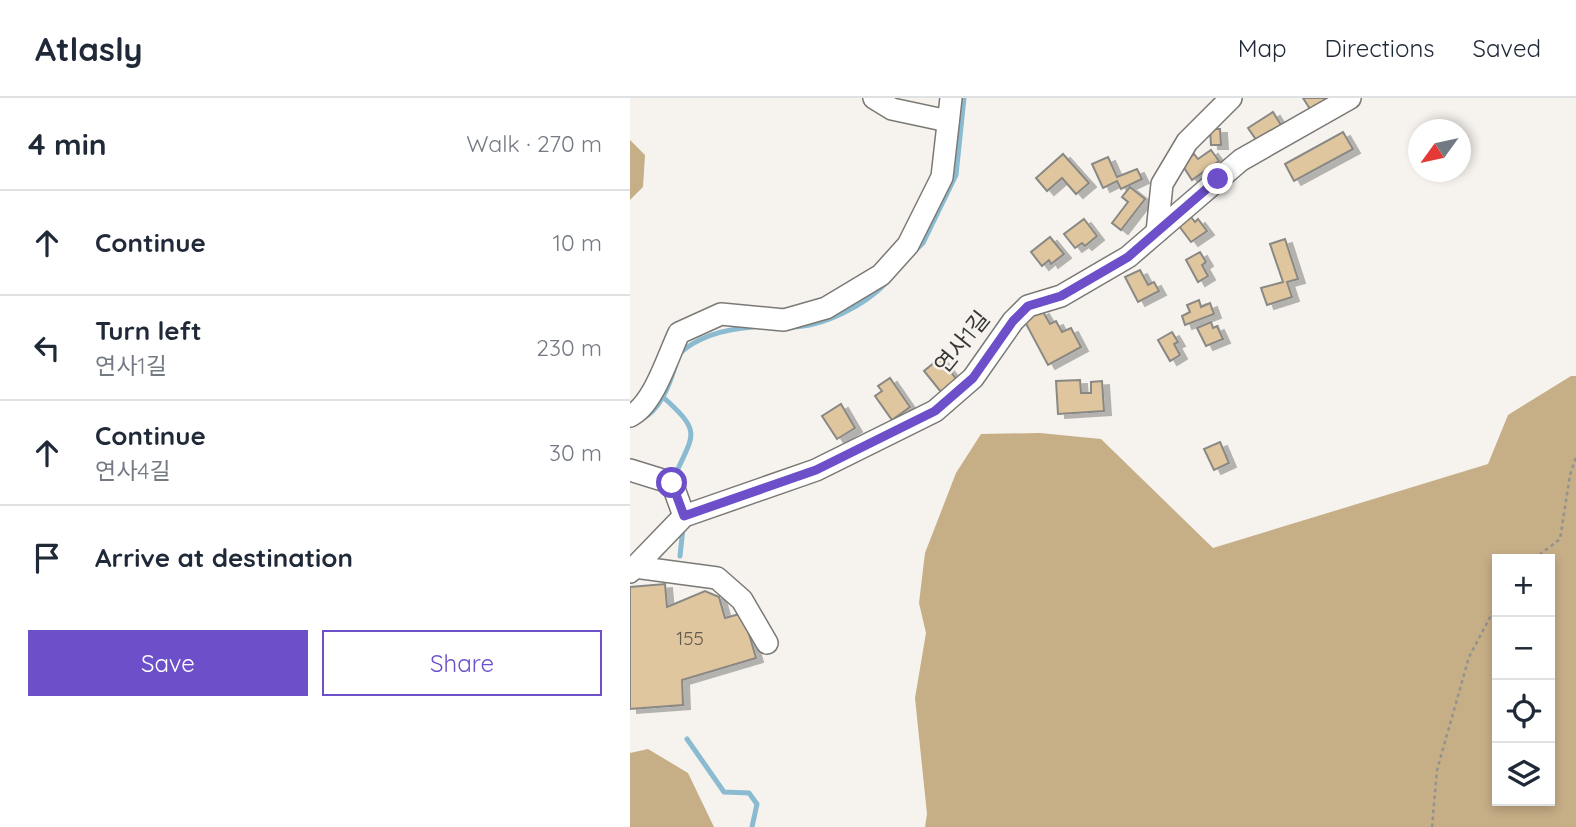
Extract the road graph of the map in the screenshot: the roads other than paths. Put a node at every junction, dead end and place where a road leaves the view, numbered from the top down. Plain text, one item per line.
1 (874, 98) edge
2 (951, 98) edge
3 (1231, 98) edge
4 (1350, 98) edge
5 (948, 121) junction
6 (1157, 232) junction
7 (630, 416) edge
8 (630, 470) edge
9 (684, 516) junction
10 (633, 569) edge
11 (767, 643) dead end

1 - 5 street
2 - 5 street
3 - 6 street
4 - 6 street, 연사1길
5 - 7 street
6 - 9 street, 연사1길
8 - 9 street
9 - 10 street, 연사1길
10 - 11 street

